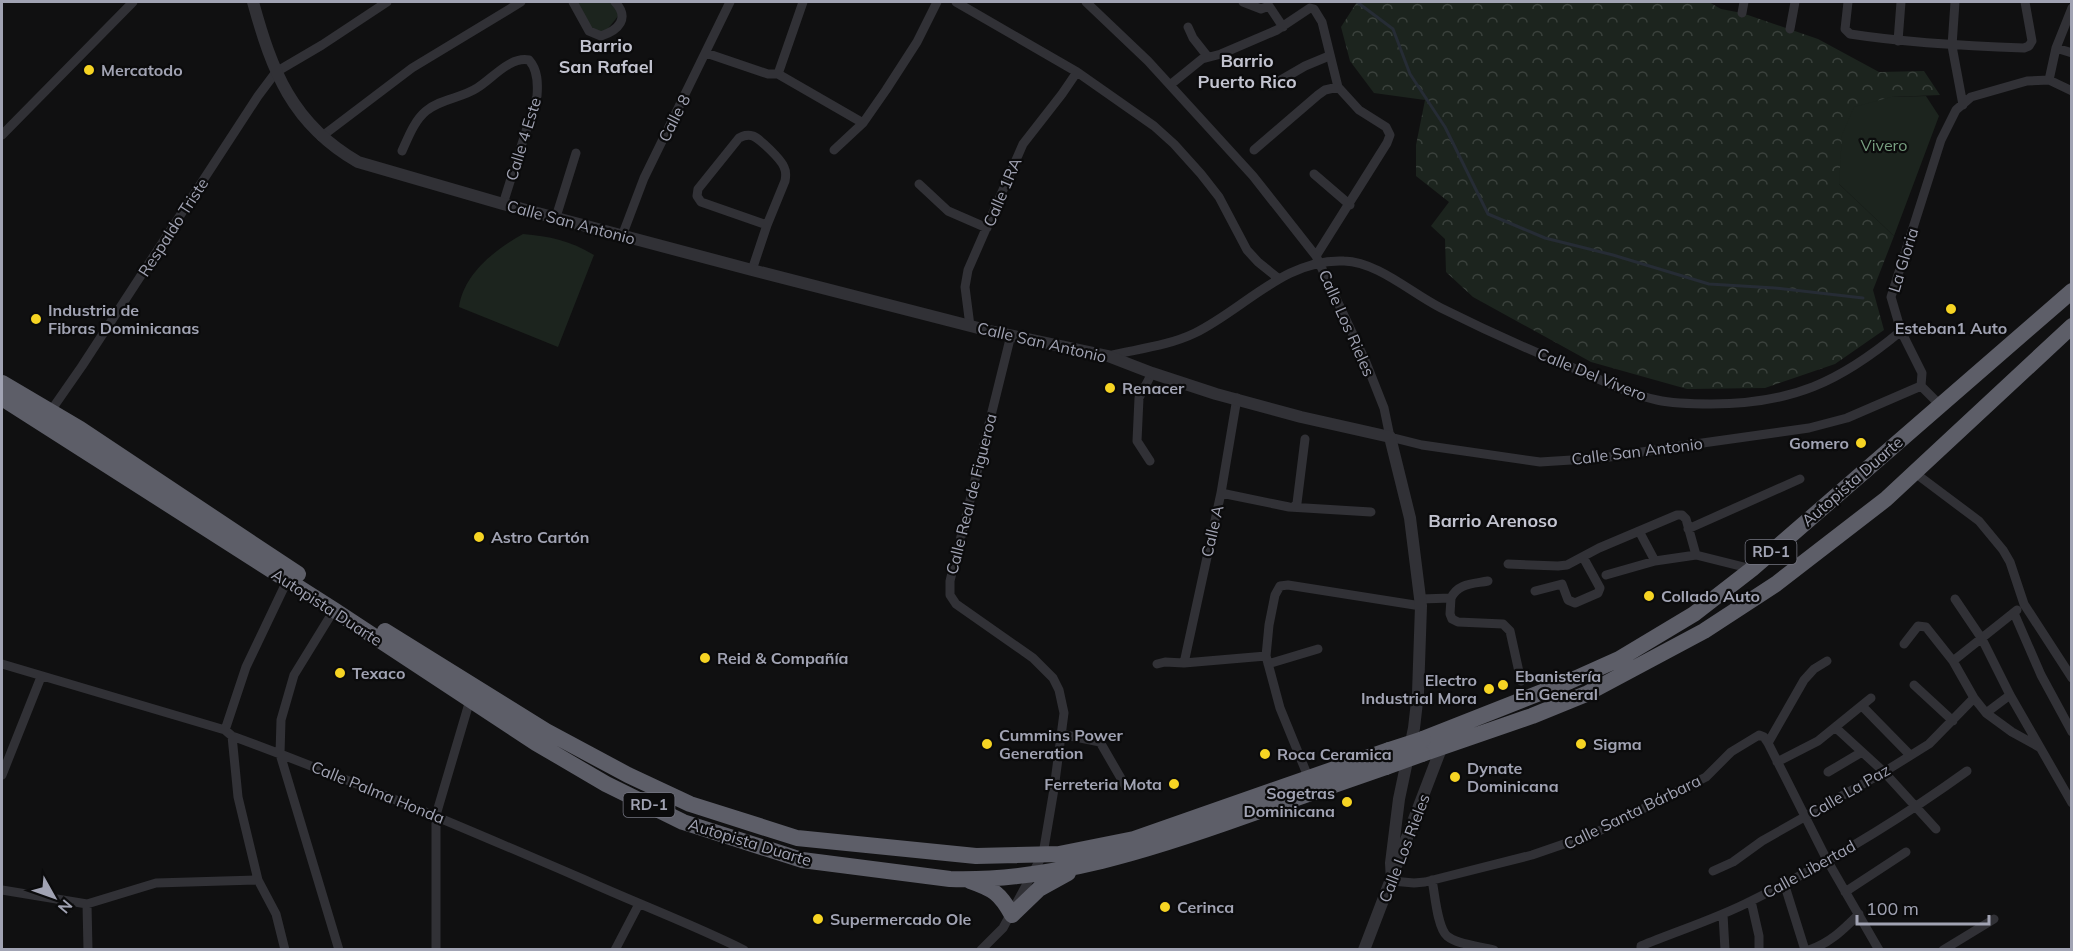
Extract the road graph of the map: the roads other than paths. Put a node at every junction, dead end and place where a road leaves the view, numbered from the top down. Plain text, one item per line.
1 (133, 2) edge
2 (253, 2) edge
3 (387, 2) edge
4 (521, 2) edge
5 (573, 2) edge
6 (615, 2) edge
7 (730, 2) edge
8 (803, 2) edge
9 (937, 2) edge
10 (956, 2) edge
11 (1086, 2) edge
12 (1243, 2) edge
13 (1744, 2) edge
14 (1795, 2) edge
15 (1848, 2) edge
16 (1900, 2) edge
17 (1955, 2) edge
18 (2025, 2) edge
19 (1270, 4) edge
20 (2072, 9) edge
21 (1742, 13) dead end
22 (1188, 27) dead end
23 (1283, 27) junction
24 (1790, 29) dead end
25 (1898, 41) junction
26 (1952, 46) junction
27 (2056, 48) junction
28 (706, 53) junction
29 (2072, 53) edge
30 (1208, 57) junction
31 (1329, 57) junction
32 (276, 72) junction
33 (1077, 72) junction
34 (778, 74) junction
35 (2049, 80) junction
36 (1274, 84) dead end
37 (1170, 85) junction
38 (1338, 87) junction
39 (2072, 91) edge
40 (1963, 105) junction
41 (863, 123) junction
42 (2, 135) edge
43 (321, 137) junction
44 (834, 150) dead end
45 (1254, 150) dead end
46 (402, 151) dead end
47 (576, 153) dead end
48 (1314, 174) dead end
49 (919, 184) dead end
50 (503, 204) junction
51 (1350, 204) junction
52 (556, 217) junction
53 (766, 225) junction
54 (987, 228) junction
55 (622, 236) junction
56 (1318, 260) junction
57 (752, 270) junction
58 (1279, 279) junction
59 (2072, 291) edge
60 (970, 326) junction
61 (2072, 326) edge
62 (1901, 331) junction
63 (1011, 335) junction
64 (1108, 356) junction
65 (1152, 373) junction
66 (2, 383) edge
67 (1921, 386) junction
68 (2, 398) edge
69 (1237, 398) junction
70 (1941, 406) junction
71 (50, 412) junction
72 (1390, 437) junction
73 (1305, 440) dead end
74 (1150, 461) dead end
75 (1915, 473) junction
76 (1800, 479) dead end
77 (1221, 493) junction
78 (1294, 507) junction
79 (1371, 512) dead end
80 (1688, 529) junction
81 (1639, 531) junction
82 (1696, 555) junction
83 (1583, 557) junction
84 (1655, 561) junction
85 (1508, 564) dead end
86 (1752, 569) junction
87 (1606, 575) dead end
88 (287, 581) junction
89 (1488, 581) dead end
90 (1535, 591) dead end
91 (1451, 598) junction
92 (1954, 598) dead end
93 (1421, 602) junction
94 (2024, 604) junction
95 (334, 610) junction
96 (2014, 613) junction
97 (1982, 639) junction
98 (1904, 644) dead end
99 (1318, 648) dead end
100 (1267, 660) junction
101 (1827, 661) dead end
102 (1953, 661) junction
103 (1184, 663) junction
104 (2, 664) edge
105 (1157, 664) dead end
106 (41, 677) junction
107 (2072, 678) edge
108 (1521, 681) dead end
109 (1914, 685) dead end
110 (2010, 695) junction
111 (1871, 698) dead end
112 (1974, 698) junction
113 (470, 700) junction
114 (1862, 706) junction
115 (1986, 713) junction
116 (1953, 722) junction
117 (1836, 728) junction
118 (2072, 732) edge
119 (229, 733) junction
120 (1061, 734) junction
121 (1419, 740) junction
122 (1768, 743) junction
123 (1442, 746) junction
124 (2041, 748) junction
125 (1862, 752) junction
126 (280, 754) junction
127 (1910, 755) junction
128 (3, 762) edge
129 (1777, 762) junction
130 (1967, 771) dead end
131 (1828, 772) dead end
132 (1884, 772) junction
133 (2, 775) edge
134 (1309, 779) junction
135 (1126, 787) dead end
136 (2072, 803) edge
137 (1916, 806) junction
138 (436, 815) junction
139 (1804, 817) junction
140 (1936, 829) dead end
141 (1906, 852) dead end
142 (1043, 854) junction
143 (1827, 860) junction
144 (1083, 865) junction
145 (1713, 871) dead end
146 (1034, 874) junction
147 (966, 879) junction
148 (258, 880) junction
149 (1432, 880) junction
150 (1392, 881) junction
151 (1784, 883) junction
152 (2, 890) edge
153 (1845, 892) junction
154 (1752, 901) junction
155 (87, 904) junction
156 (639, 904) junction
157 (1723, 914) junction
158 (1858, 914) junction
159 (1012, 915) junction
160 (1994, 919) dead end
161 (1641, 948) edge
162 (1878, 949) edge
163 (88, 950) edge
164 (285, 950) edge
165 (339, 950) edge
166 (436, 950) edge
167 (615, 950) edge
168 (744, 950) edge
169 (981, 950) edge
170 (1364, 950) edge
171 (1494, 950) edge
172 (1725, 950) edge
173 (1759, 950) edge
174 (1807, 950) edge
175 (1943, 950) edge

1 - 42 street
2 - 32 street, Calle San Antonio
3 - 32 street
4 - 43 street
5 - 6 street
7 - 28 street, Calle 8
8 - 34 street
9 - 41 street
10 - 33 street
11 - 37 street, Calle Los Rieles
12 - 19 street
13 - 21 street
14 - 24 street
15 - 25 street
16 - 25 street
17 - 26 street
18 - 26 street
19 - 23 street
20 - 27 street
22 - 30 street
23 - 30 street
23 - 31 street
25 - 26 street
26 - 40 street
27 - 29 street
27 - 35 street
28 - 34 street
28 - 55 street, Calle 8
30 - 37 street
31 - 36 street
31 - 38 street
32 - 43 street, Calle San Antonio
32 - 71 street, Respaldo Triste
33 - 54 street, Calle 1RA
33 - 58 street
34 - 41 street
35 - 39 street
35 - 40 street
37 - 56 street, Calle Los Rieles
38 - 45 street
38 - 51 street
40 - 62 street, La Gloria
41 - 44 street
43 - 50 street, Calle San Antonio
46 - 50 street, Calle 4 Este
47 - 52 street
48 - 51 street
49 - 54 street
50 - 52 street, Calle San Antonio
51 - 56 street
52 - 55 street, Calle San Antonio
53 - 53 street
53 - 57 street
54 - 60 street, Calle 1RA
55 - 57 street, Calle San Antonio
56 - 58 street, Calle Del Vivero
56 - 62 street, Calle Del Vivero
56 - 72 street, Calle Los Rieles
57 - 60 street, Calle San Antonio
58 - 64 street, Calle Del Vivero
59 - 70 highway, Autopista Duarte / RD-1
60 - 63 street, Calle San Antonio
61 - 75 highway, Autopista Duarte / RD-1
62 - 67 street, La Gloria
63 - 64 street, Calle San Antonio
63 - 120 street, Calle Real de Figueroa
64 - 65 street, Calle San Antonio
65 - 69 street, Calle San Antonio
65 - 74 street
66 - 71 highway, Autopista Duarte / RD-1
67 - 70 street
67 - 72 street, Calle San Antonio
68 - 88 highway, Autopista Duarte / RD-1
69 - 72 street, Calle San Antonio
69 - 77 street, Calle A
70 - 86 highway, Autopista Duarte / RD-1
71 - 142 highway, Autopista Duarte / RD-1
72 - 93 street, Calle Los Rieles
73 - 78 street
75 - 94 street
75 - 123 highway, Autopista Duarte / RD-1
76 - 80 street
77 - 78 street
77 - 103 street, Calle A
78 - 79 street
80 - 81 street
80 - 82 street
81 - 83 street
81 - 84 street
82 - 84 street
82 - 86 street
83 - 85 street
83 - 90 street
84 - 87 street
86 - 121 highway, Autopista Duarte / RD-1
88 - 95 highway, Autopista Duarte / RD-1
88 - 119 street
89 - 91 street
91 - 93 street
91 - 108 street
92 - 97 street
93 - 100 street
93 - 121 street, Calle Los Rieles
94 - 96 street
94 - 107 street
95 - 113 highway, Autopista Duarte / RD-1
95 - 126 street
96 - 97 street
96 - 118 street
97 - 102 street
97 - 110 street
98 - 102 street
99 - 100 street
100 - 103 street
100 - 134 street
101 - 122 street
102 - 112 street
103 - 105 street
104 - 106 street, Calle Palma Honda
106 - 119 street, Calle Palma Honda
106 - 128 street
109 - 116 street
110 - 115 street
110 - 124 street
111 - 114 street
112 - 115 street
112 - 116 street, Calle La Paz
113 - 138 street
113 - 147 highway, Autopista Duarte / RD-1
114 - 117 street
114 - 127 street
115 - 124 street
116 - 127 street, Calle La Paz
117 - 125 street
117 - 129 street
119 - 126 street, Calle Palma Honda
119 - 148 street
120 - 135 street
120 - 142 street, Calle Real de Figueroa
121 - 123 highway, Autopista Duarte / RD-1
121 - 134 highway, Autopista Duarte / RD-1, bridge
121 - 144 highway, Autopista Duarte / RD-1, bridge
121 - 150 street, Calle Los Rieles
122 - 129 street
122 - 149 street, Calle Santa Bárbara
123 - 150 street, Calle Los Rieles
124 - 136 street
125 - 131 street
125 - 132 street
126 - 138 street, Calle Palma Honda
126 - 165 street
127 - 132 street, Calle La Paz
128 - 133 street
129 - 139 street
130 - 137 street, Calle Libertad
132 - 137 street
132 - 139 street, Calle La Paz
134 - 142 highway, Autopista Duarte / RD-1
137 - 140 street
137 - 143 street, Calle Libertad
138 - 156 street, Calle Palma Honda
138 - 166 street
139 - 143 street
139 - 145 street, Calle La Paz
141 - 153 street
142 - 146 street
143 - 151 street, Calle Libertad
143 - 153 street
144 - 146 highway, Autopista Duarte / RD-1
144 - 159 highway
146 - 147 highway, Autopista Duarte / RD-1
146 - 159 street
147 - 159 highway
148 - 155 street
148 - 164 street
149 - 150 street, Calle Santa Bárbara
149 - 171 street
150 - 170 street, Calle Los Rieles
151 - 154 street, Calle Libertad
151 - 174 street
152 - 155 street
153 - 158 street
154 - 157 street, Calle Libertad
154 - 173 street
155 - 163 street
156 - 167 street
156 - 168 street, Calle Palma Honda
157 - 161 street, Calle Libertad
157 - 172 street
158 - 162 street
158 - 174 street
159 - 169 street
160 - 175 street

